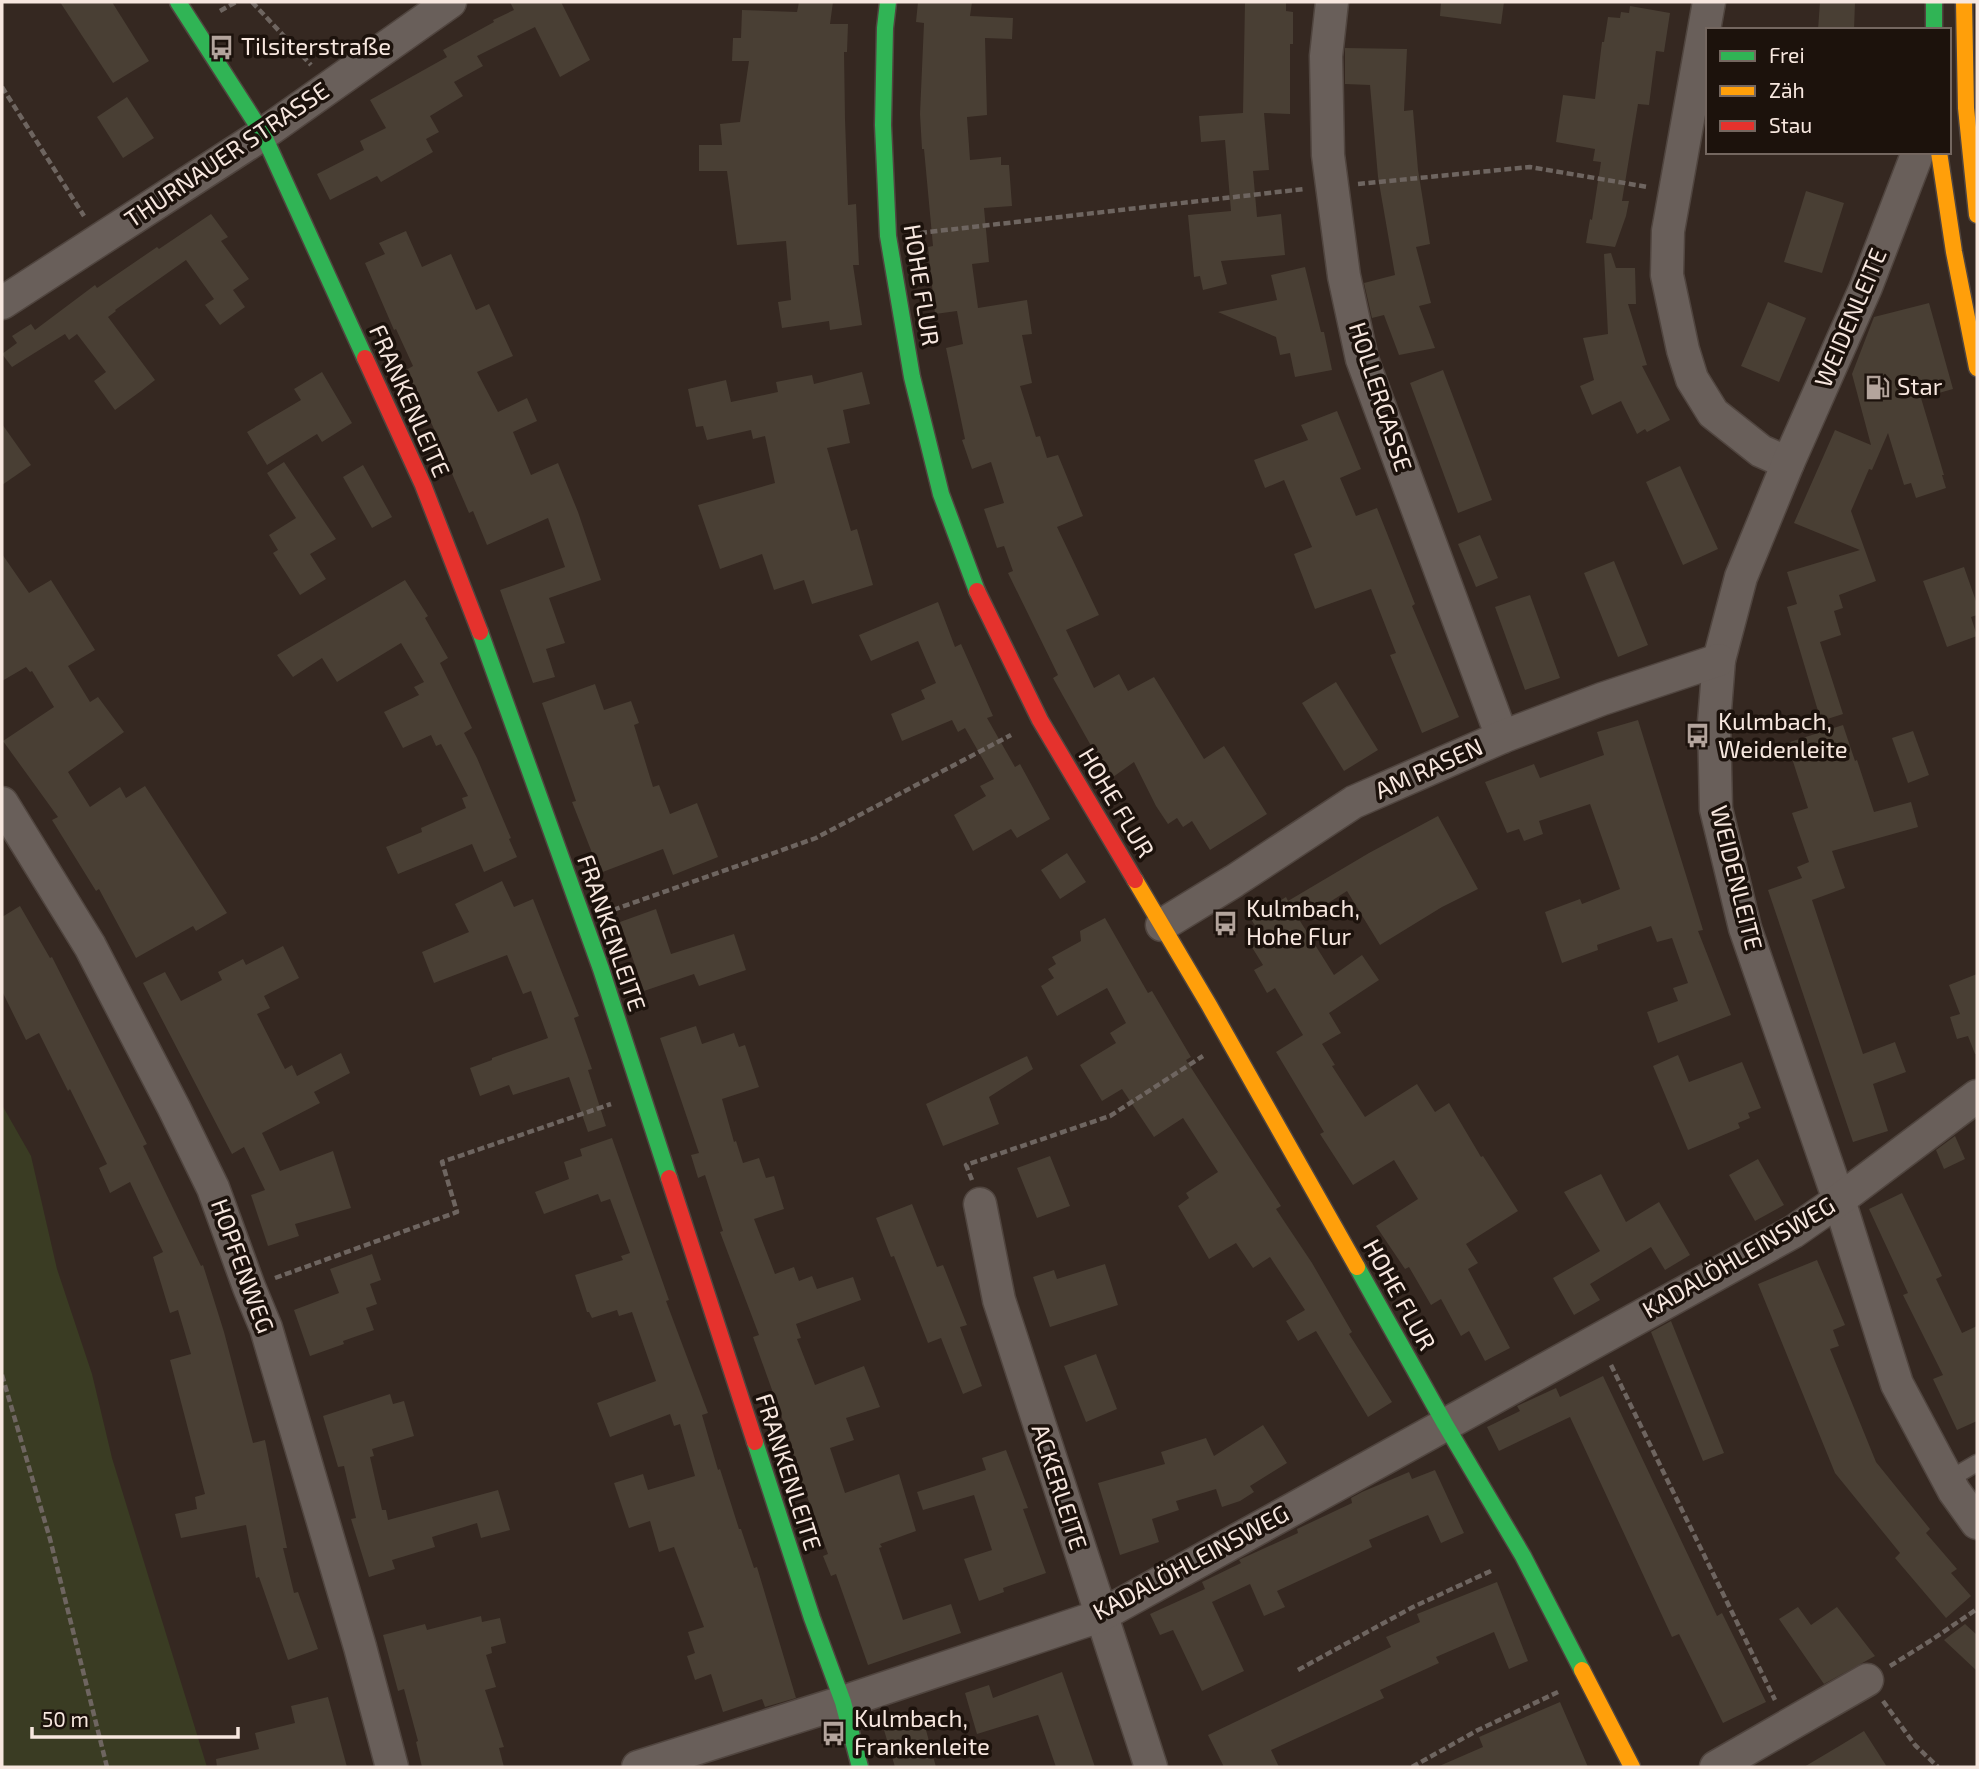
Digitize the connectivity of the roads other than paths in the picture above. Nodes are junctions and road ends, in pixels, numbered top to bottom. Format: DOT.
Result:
graph roads {
  1 [pos="178,2"];
  2 [pos="450,2"];
  3 [pos="888,2"];
  4 [pos="1332,2"];
  5 [pos="1709,2"];
  6 [pos="1934,2"];
  7 [pos="1964,2"];
  8 [pos="1934,28"];
  9 [pos="263,134"];
  10 [pos="1917,154"];
  11 [pos="1939,154"];
  12 [pos="1973,166"];
  13 [pos="1977,215"];
  14 [pos="2,303"];
  15 [pos="1977,368"];
  16 [pos="1788,463"];
  17 [pos="1718,660"];
  18 [pos="1502,737"];
  19 [pos="2,803"];
  20 [pos="1162,925"];
  21 [pos="1977,1096"];
  22 [pos="1839,1200"];
  23 [pos="980,1204"];
  24 [pos="1445,1424"];
  25 [pos="1977,1463"];
  26 [pos="1948,1480"];
  27 [pos="1977,1523"];
  28 [pos="1100,1616"];
  29 [pos="1867,1680"];
  30 [pos="843,1702"];
  31 [pos="392,1767"];
  32 [pos="638,1767"];
  33 [pos="860,1767"];
  34 [pos="1151,1767"];
  35 [pos="1632,1767"];
  36 [pos="1716,1767"];
  1 -- 9 [label="street, FRANKENLEITE"];
  2 -- 9 [label="street, THURNAUER STRASSE"];
  3 -- 20 [label="street, HOHE FLUR"];
  4 -- 18 [label="street, HOLLERGASSE"];
  5 -- 16 [label="street"];
  6 -- 8 [label="street"];
  7 -- 12 [label="street"];
  9 -- 14 [label="street, THURNAUER STRASSE"];
  9 -- 30 [label="street, FRANKENLEITE"];
  10 -- 16 [label="street, WEIDENLEITE"];
  11 -- 15 [label="street"];
  12 -- 13 [label="street"];
  16 -- 17 [label="street, WEIDENLEITE"];
  17 -- 18 [label="street, AM RASEN"];
  17 -- 22 [label="street, WEIDENLEITE"];
  18 -- 20 [label="street, AM RASEN"];
  19 -- 31 [label="street, HOPFENWEG"];
  20 -- 24 [label="street, HOHE FLUR"];
  21 -- 22 [label="street, KADALÖHLEINSWEG"];
  22 -- 24 [label="street, KADALÖHLEINSWEG"];
  22 -- 26 [label="street, WEIDENLEITE"];
  23 -- 28 [label="street, ACKERLEITE"];
  24 -- 28 [label="street, KADALÖHLEINSWEG"];
  24 -- 35 [label="street, HOHE FLUR"];
  25 -- 26 [label="lane"];
  26 -- 27 [label="street, WEIDENLEITE"];
  28 -- 30 [label="street, KADALÖHLEINSWEG"];
  28 -- 34 [label="street, ACKERLEITE"];
  29 -- 36 [label="street"];
  30 -- 32 [label="street, KADALÖHLEINSWEG"];
  30 -- 33 [label="street, FRANKENLEITE"];
}
